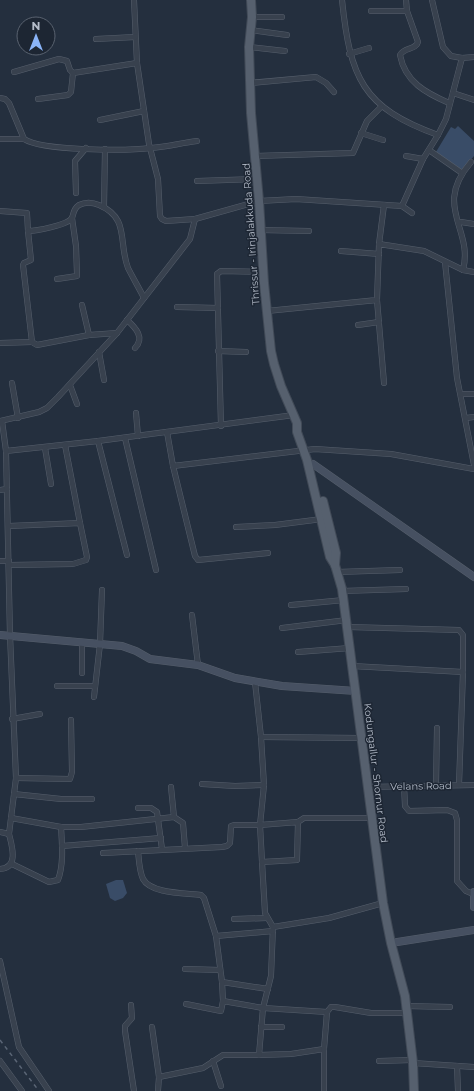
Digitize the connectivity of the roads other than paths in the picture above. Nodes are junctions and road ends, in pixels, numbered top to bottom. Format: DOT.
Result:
graph roads {
  1 [pos="134,0"];
  2 [pos="252,0"];
  3 [pos="342,0"];
  4 [pos="406,0"];
  5 [pos="432,0"];
  6 [pos="371,11"];
  7 [pos="407,11"];
  8 [pos="252,17"];
  9 [pos="282,17"];
  10 [pos="251,30"];
  11 [pos="287,35"];
  12 [pos="135,37"];
  13 [pos="96,39"];
  14 [pos="249,47"];
  15 [pos="368,48"];
  16 [pos="285,51"];
  17 [pos="349,54"];
  18 [pos="474,57"];
  19 [pos="462,58"];
  20 [pos="138,63"];
  21 [pos="14,72"];
  22 [pos="73,72"];
  23 [pos="250,83"];
  24 [pos="334,92"];
  25 [pos="453,93"];
  26 [pos="0,98"];
  27 [pos="38,100"];
  28 [pos="474,100"];
  29 [pos="449,103"];
  30 [pos="381,107"];
  31 [pos="144,111"];
  32 [pos="100,120"];
  33 [pos="361,133"];
  34 [pos="438,135"];
  35 [pos="0,139"];
  36 [pos="24,139"];
  37 [pos="383,140"];
  38 [pos="196,141"];
  39 [pos="86,148"];
  40 [pos="150,148"];
  41 [pos="105,149"];
  42 [pos="429,150"];
  43 [pos="255,156"];
  44 [pos="406,156"];
  45 [pos="423,158"];
  46 [pos="471,162"];
  47 [pos="462,173"];
  48 [pos="257,179"];
  49 [pos="197,182"];
  50 [pos="76,193"];
  51 [pos="259,201"];
  52 [pos="384,204"];
  53 [pos="402,206"];
  54 [pos="104,207"];
  55 [pos="0,211"];
  56 [pos="412,213"];
  57 [pos="72,218"];
  58 [pos="195,219"];
  59 [pos="461,222"];
  60 [pos="474,224"];
  61 [pos="260,230"];
  62 [pos="28,231"];
  63 [pos="309,231"];
  64 [pos="380,244"];
  65 [pos="341,251"];
  66 [pos="379,254"];
  67 [pos="445,262"];
  68 [pos="462,270"];
  69 [pos="263,272"];
  70 [pos="474,272"];
  71 [pos="57,279"];
  72 [pos="144,298"];
  73 [pos="377,300"];
  74 [pos="82,305"];
  75 [pos="177,306"];
  76 [pos="218,308"];
  77 [pos="267,311"];
  78 [pos="127,320"];
  79 [pos="379,322"];
  80 [pos="358,325"];
  81 [pos="117,333"];
  82 [pos="89,335"];
  83 [pos="32,342"];
  84 [pos="0,343"];
  85 [pos="135,348"];
  86 [pos="218,351"];
  87 [pos="99,352"];
  88 [pos="246,352"];
  89 [pos="104,380"];
  90 [pos="12,383"];
  91 [pos="384,383"];
  92 [pos="70,385"];
  93 [pos="461,394"];
  94 [pos="474,394"];
  95 [pos="77,404"];
  96 [pos="136,413"];
  97 [pos="474,417"];
  98 [pos="18,418"];
  99 [pos="466,418"];
  100 [pos="295,419"];
  101 [pos="1,421"];
  102 [pos="221,426"];
  103 [pos="167,432"];
  104 [pos="138,436"];
  105 [pos="125,438"];
  106 [pos="98,441"];
  107 [pos="2,442"];
  108 [pos="65,445"];
  109 [pos="45,448"];
  110 [pos="309,450"];
  111 [pos="6,451"];
  112 [pos="310,462"];
  113 [pos="474,465"];
  114 [pos="173,466"];
  115 [pos="474,469"];
  116 [pos="51,484"];
  117 [pos="7,489"];
  118 [pos="0,490"];
  119 [pos="322,519"];
  120 [pos="80,523"];
  121 [pos="8,526"];
  122 [pos="236,527"];
  123 [pos="268,553"];
  124 [pos="127,555"];
  125 [pos="0,561"];
  126 [pos="9,563"];
  127 [pos="336,568"];
  128 [pos="156,570"];
  129 [pos="400,570"];
  130 [pos="474,577"];
  131 [pos="406,589"];
  132 [pos="102,590"];
  133 [pos="342,591"];
  134 [pos="344,600"];
  135 [pos="291,606"];
  136 [pos="192,616"];
  137 [pos="347,623"];
  138 [pos="282,628"];
  139 [pos="0,635"];
  140 [pos="10,635"];
  141 [pos="82,643"];
  142 [pos="100,644"];
  143 [pos="350,648"];
  144 [pos="298,652"];
  145 [pos="198,665"];
  146 [pos="352,666"];
  147 [pos="82,672"];
  148 [pos="463,672"];
  149 [pos="256,682"];
  150 [pos="57,686"];
  151 [pos="95,686"];
  152 [pos="356,691"];
  153 [pos="94,697"];
  154 [pos="40,714"];
  155 [pos="12,719"];
  156 [pos="71,720"];
  157 [pos="436,728"];
  158 [pos="261,737"];
  159 [pos="361,738"];
  160 [pos="16,778"];
  161 [pos="202,784"];
  162 [pos="264,785"];
  163 [pos="436,785"];
  164 [pos="459,785"];
  165 [pos="474,785"];
  166 [pos="171,786"];
  167 [pos="404,786"];
  168 [pos="367,787"];
  169 [pos="14,794"];
  170 [pos="92,799"];
  171 [pos="138,808"];
  172 [pos="174,817"];
  173 [pos="11,818"];
  174 [pos="371,818"];
  175 [pos="158,819"];
  176 [pos="298,822"];
  177 [pos="260,825"];
  178 [pos="61,827"];
  179 [pos="0,832"];
  180 [pos="9,834"];
  181 [pos="161,838"];
  182 [pos="62,846"];
  183 [pos="185,848"];
  184 [pos="162,849"];
  185 [pos="138,851"];
  186 [pos="103,853"];
  187 [pos="262,862"];
  188 [pos="12,864"];
  189 [pos="0,869"];
  190 [pos="473,893"];
  191 [pos="383,903"];
  192 [pos="474,907"];
  193 [pos="267,918"];
  194 [pos="234,919"];
  195 [pos="273,929"];
  196 [pos="474,930"];
  197 [pos="216,936"];
  198 [pos="391,943"];
  199 [pos="0,961"];
  200 [pos="185,970"];
  201 [pos="220,970"];
  202 [pos="222,982"];
  203 [pos="268,989"];
  204 [pos="223,1001"];
  205 [pos="186,1004"];
  206 [pos="131,1005"];
  207 [pos="450,1007"];
  208 [pos="263,1008"];
  209 [pos="406,1009"];
  210 [pos="327,1012"];
  211 [pos="152,1027"];
  212 [pos="261,1027"];
  213 [pos="282,1027"];
  214 [pos="324,1049"];
  215 [pos="259,1055"];
  216 [pos="0,1061"];
  217 [pos="213,1061"];
  218 [pos="379,1061"];
  219 [pos="412,1061"];
  220 [pos="457,1066"];
  221 [pos="474,1067"];
  222 [pos="159,1077"];
  223 [pos="221,1086"];
  224 [pos="22,1091"];
  225 [pos="48,1091"];
  226 [pos="134,1091"];
  227 [pos="158,1091"];
  228 [pos="324,1091"];
  229 [pos="414,1091"];
  230 [pos="458,1091"];
  1 -- 12 [label="street"];
  2 -- 8 [label="main road, Thrissur - Irinjalakkuda Road"];
  3 -- 17 [label="street"];
  4 -- 7 [label="street"];
  5 -- 19 [label="street"];
  6 -- 7 [label="street"];
  7 -- 29 [label="street"];
  8 -- 9 [label="street"];
  8 -- 10 [label="main road, Thrissur - Irinjalakkuda Road"];
  10 -- 11 [label="street"];
  10 -- 14 [label="main road, Thrissur - Irinjalakkuda Road"];
  12 -- 13 [label="street"];
  12 -- 20 [label="street"];
  14 -- 16 [label="street"];
  14 -- 23 [label="main road, Thrissur - Irinjalakkuda Road"];
  15 -- 17 [label="street"];
  17 -- 30 [label="street"];
  18 -- 19 [label="street"];
  19 -- 25 [label="street"];
  20 -- 22 [label="street"];
  20 -- 31 [label="street"];
  21 -- 22 [label="street"];
  22 -- 27 [label="street"];
  23 -- 24 [label="street"];
  23 -- 43 [label="main road, Thrissur - Irinjalakkuda Road"];
  25 -- 28 [label="street"];
  25 -- 29 [label="street"];
  26 -- 36 [label="street"];
  29 -- 34 [label="street"];
  30 -- 33 [label="street"];
  30 -- 34 [label="street"];
  31 -- 32 [label="street"];
  31 -- 40 [label="street"];
  33 -- 37 [label="street"];
  33 -- 43 [label="street"];
  34 -- 42 [label="street"];
  35 -- 36 [label="street"];
  36 -- 39 [label="street"];
  38 -- 40 [label="street"];
  39 -- 41 [label="street"];
  39 -- 50 [label="street"];
  40 -- 41 [label="street"];
  40 -- 58 [label="street"];
  41 -- 54 [label="street"];
  42 -- 45 [label="street"];
  42 -- 47 [label="street"];
  43 -- 48 [label="main road, Thrissur - Irinjalakkuda Road"];
  44 -- 45 [label="street"];
  45 -- 53 [label="street"];
  46 -- 47 [label="street"];
  47 -- 59 [label="street"];
  48 -- 49 [label="street"];
  48 -- 51 [label="main road, Thrissur - Irinjalakkuda Road"];
  51 -- 52 [label="street"];
  51 -- 58 [label="street"];
  51 -- 61 [label="main road, Thrissur - Irinjalakkuda Road"];
  52 -- 53 [label="street"];
  52 -- 64 [label="street"];
  53 -- 56 [label="street"];
  54 -- 57 [label="street"];
  54 -- 72 [label="street"];
  55 -- 62 [label="street"];
  57 -- 62 [label="street"];
  57 -- 71 [label="street"];
  58 -- 72 [label="street"];
  59 -- 60 [label="street"];
  59 -- 68 [label="street"];
  61 -- 63 [label="street"];
  61 -- 69 [label="main road, Thrissur - Irinjalakkuda Road"];
  62 -- 83 [label="street"];
  64 -- 66 [label="street"];
  64 -- 67 [label="street"];
  65 -- 66 [label="street"];
  66 -- 73 [label="street"];
  67 -- 68 [label="street"];
  67 -- 93 [label="street"];
  68 -- 70 [label="street"];
  69 -- 76 [label="street"];
  69 -- 77 [label="main road, Thrissur - Irinjalakkuda Road"];
  72 -- 78 [label="street"];
  73 -- 77 [label="street"];
  73 -- 79 [label="street"];
  74 -- 82 [label="street"];
  75 -- 76 [label="street"];
  76 -- 86 [label="street"];
  77 -- 100 [label="main road, Thrissur - Irinjalakkuda Road"];
  78 -- 81 [label="street"];
  78 -- 85 [label="street"];
  79 -- 80 [label="street"];
  79 -- 91 [label="street"];
  81 -- 82 [label="street"];
  81 -- 87 [label="street"];
  82 -- 83 [label="street"];
  83 -- 84 [label="street"];
  86 -- 88 [label="street"];
  86 -- 102 [label="street"];
  87 -- 89 [label="street"];
  87 -- 92 [label="street"];
  90 -- 98 [label="street"];
  92 -- 95 [label="street"];
  92 -- 98 [label="street"];
  93 -- 94 [label="street"];
  93 -- 99 [label="street"];
  96 -- 104 [label="street"];
  97 -- 99 [label="street"];
  98 -- 101 [label="street"];
  99 -- 113 [label="street"];
  100 -- 102 [label="street"];
  100 -- 110 [label="main road, Thrissur - Irinjalakkuda Road"];
  101 -- 107 [label="street"];
  102 -- 103 [label="street"];
  103 -- 104 [label="street"];
  103 -- 114 [label="street"];
  104 -- 105 [label="street"];
  105 -- 106 [label="street"];
  105 -- 128 [label="street"];
  106 -- 108 [label="street"];
  106 -- 124 [label="street"];
  107 -- 111 [label="street"];
  108 -- 109 [label="street"];
  108 -- 120 [label="street"];
  109 -- 111 [label="street"];
  109 -- 116 [label="street"];
  110 -- 112 [label="main road, Thrissur - Irinjalakkuda Road"];
  110 -- 114 [label="street"];
  110 -- 115 [label="street"];
  111 -- 117 [label="street"];
  112 -- 119 [label="main road, Kodungallur - Shornur Road"];
  112 -- 127 [label="main road"];
  112 -- 130 [label="street"];
  114 -- 123 [label="street"];
  117 -- 118 [label="street"];
  117 -- 121 [label="street"];
  119 -- 122 [label="street"];
  119 -- 127 [label="main road, Kodungallur - Shornur Road"];
  120 -- 121 [label="street"];
  120 -- 126 [label="street"];
  121 -- 126 [label="street"];
  125 -- 126 [label="street"];
  126 -- 140 [label="street"];
  127 -- 129 [label="street"];
  127 -- 133 [label="main road, Kodungallur - Shornur Road"];
  131 -- 133 [label="street"];
  132 -- 142 [label="street"];
  133 -- 134 [label="main road, Kodungallur - Shornur Road"];
  134 -- 135 [label="street"];
  134 -- 137 [label="main road, Kodungallur - Shornur Road"];
  136 -- 145 [label="street"];
  137 -- 138 [label="street"];
  137 -- 143 [label="main road, Kodungallur - Shornur Road"];
  137 -- 148 [label="street"];
  139 -- 140 [label="street"];
  140 -- 141 [label="street"];
  140 -- 155 [label="street"];
  141 -- 142 [label="street"];
  141 -- 147 [label="street"];
  142 -- 145 [label="street"];
  142 -- 151 [label="street"];
  143 -- 144 [label="street"];
  143 -- 146 [label="main road, Kodungallur - Shornur Road"];
  145 -- 149 [label="street"];
  146 -- 148 [label="street"];
  146 -- 152 [label="main road, Kodungallur - Shornur Road"];
  148 -- 164 [label="street"];
  149 -- 152 [label="street"];
  149 -- 158 [label="street"];
  150 -- 151 [label="street"];
  151 -- 153 [label="street"];
  152 -- 159 [label="main road, Kodungallur - Shornur Road"];
  154 -- 155 [label="street"];
  155 -- 160 [label="street"];
  156 -- 160 [label="street"];
  157 -- 163 [label="street"];
  158 -- 159 [label="street"];
  158 -- 162 [label="street"];
  159 -- 168 [label="main road, Kodungallur - Shornur Road"];
  160 -- 169 [label="street"];
  161 -- 162 [label="street"];
  162 -- 177 [label="street"];
  163 -- 164 [label="street, Velans Road"];
  163 -- 167 [label="street, Velans Road"];
  164 -- 165 [label="street, Velans Road"];
  166 -- 172 [label="street"];
  167 -- 168 [label="street, Velans Road"];
  167 -- 190 [label="street"];
  168 -- 174 [label="main road, Kodungallur - Shornur Road"];
  169 -- 170 [label="street"];
  169 -- 173 [label="street"];
  171 -- 175 [label="street"];
  172 -- 175 [label="street"];
  172 -- 183 [label="street"];
  173 -- 178 [label="street"];
  173 -- 180 [label="street"];
  174 -- 176 [label="street"];
  174 -- 191 [label="main road, Kodungallur - Shornur Road"];
  175 -- 178 [label="street"];
  175 -- 181 [label="street"];
  176 -- 177 [label="street"];
  176 -- 187 [label="street"];
  177 -- 183 [label="street"];
  177 -- 187 [label="street"];
  178 -- 182 [label="street"];
  179 -- 180 [label="street"];
  180 -- 188 [label="street"];
  181 -- 182 [label="street"];
  181 -- 184 [label="street"];
  182 -- 188 [label="street"];
  183 -- 184 [label="street"];
  184 -- 185 [label="street"];
  185 -- 186 [label="street"];
  185 -- 197 [label="street"];
  187 -- 193 [label="street"];
  188 -- 189 [label="street"];
  190 -- 192 [label="street"];
  191 -- 195 [label="street"];
  191 -- 198 [label="main road, Kodungallur - Shornur Road"];
  193 -- 194 [label="street"];
  193 -- 195 [label="street"];
  195 -- 197 [label="street"];
  195 -- 203 [label="street"];
  196 -- 198 [label="street"];
  197 -- 201 [label="street"];
  198 -- 209 [label="main road, Kodungallur - Shornur Road"];
  199 -- 225 [label="street"];
  200 -- 201 [label="street"];
  201 -- 202 [label="street"];
  202 -- 203 [label="street"];
  202 -- 204 [label="street"];
  203 -- 208 [label="street"];
  204 -- 205 [label="street"];
  204 -- 208 [label="street"];
  206 -- 226 [label="street"];
  207 -- 209 [label="street"];
  208 -- 210 [label="street"];
  208 -- 212 [label="street"];
  209 -- 210 [label="street"];
  209 -- 219 [label="main road, Kodungallur - Shornur Road"];
  210 -- 214 [label="street"];
  211 -- 222 [label="street"];
  212 -- 213 [label="street"];
  212 -- 215 [label="street"];
  214 -- 215 [label="street"];
  214 -- 228 [label="street"];
  215 -- 217 [label="street"];
  216 -- 224 [label="street"];
  217 -- 222 [label="street"];
  217 -- 223 [label="street"];
  218 -- 219 [label="street"];
  219 -- 220 [label="street"];
  219 -- 229 [label="main road, Kodungallur - Shornur Road"];
  220 -- 221 [label="street"];
  220 -- 230 [label="street"];
  222 -- 227 [label="street"];
}
